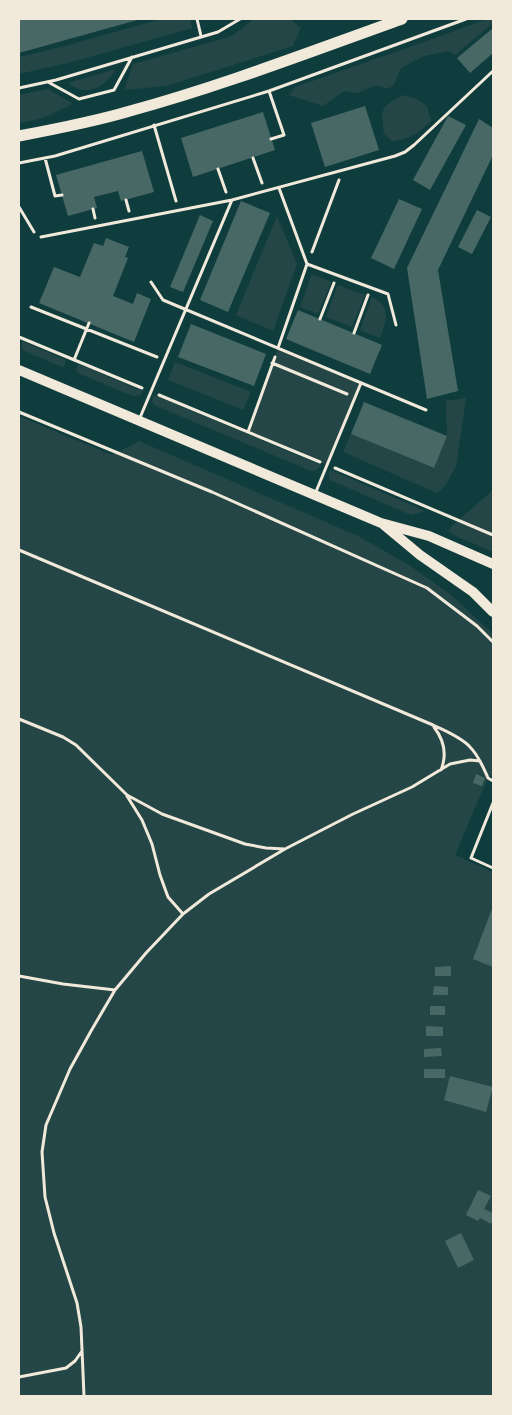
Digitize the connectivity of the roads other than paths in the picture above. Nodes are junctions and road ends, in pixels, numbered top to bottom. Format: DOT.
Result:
graph roads {
  1 [pos="402,19"];
  2 [pos="493,71"];
  3 [pos="19,136"];
  4 [pos="279,188"];
  5 [pos="231,200"];
  6 [pos="41,237"];
  7 [pos="307,264"];
  8 [pos="151,282"];
  9 [pos="185,310"];
  10 [pos="396,325"];
  11 [pos="278,348"];
  12 [pos="19,370"];
  13 [pos="361,383"];
  14 [pos="426,410"];
  15 [pos="138,420"];
  16 [pos="315,495"];
  17 [pos="381,523"];
  18 [pos="493,564"];
  19 [pos="493,612"];
  1 -- 3 [label="main road"];
  2 -- 4 [label="lane"];
  4 -- 5 [label="lane"];
  4 -- 7 [label="lane"];
  5 -- 6 [label="lane"];
  5 -- 9 [label="lane"];
  7 -- 10 [label="lane"];
  7 -- 11 [label="lane"];
  8 -- 9 [label="lane"];
  9 -- 11 [label="lane"];
  9 -- 15 [label="lane"];
  11 -- 13 [label="lane"];
  12 -- 15 [label="main road"];
  13 -- 14 [label="lane"];
  13 -- 16 [label="lane"];
  15 -- 16 [label="main road"];
  16 -- 17 [label="main road"];
  17 -- 18 [label="main road"];
  17 -- 19 [label="main road"];
}
